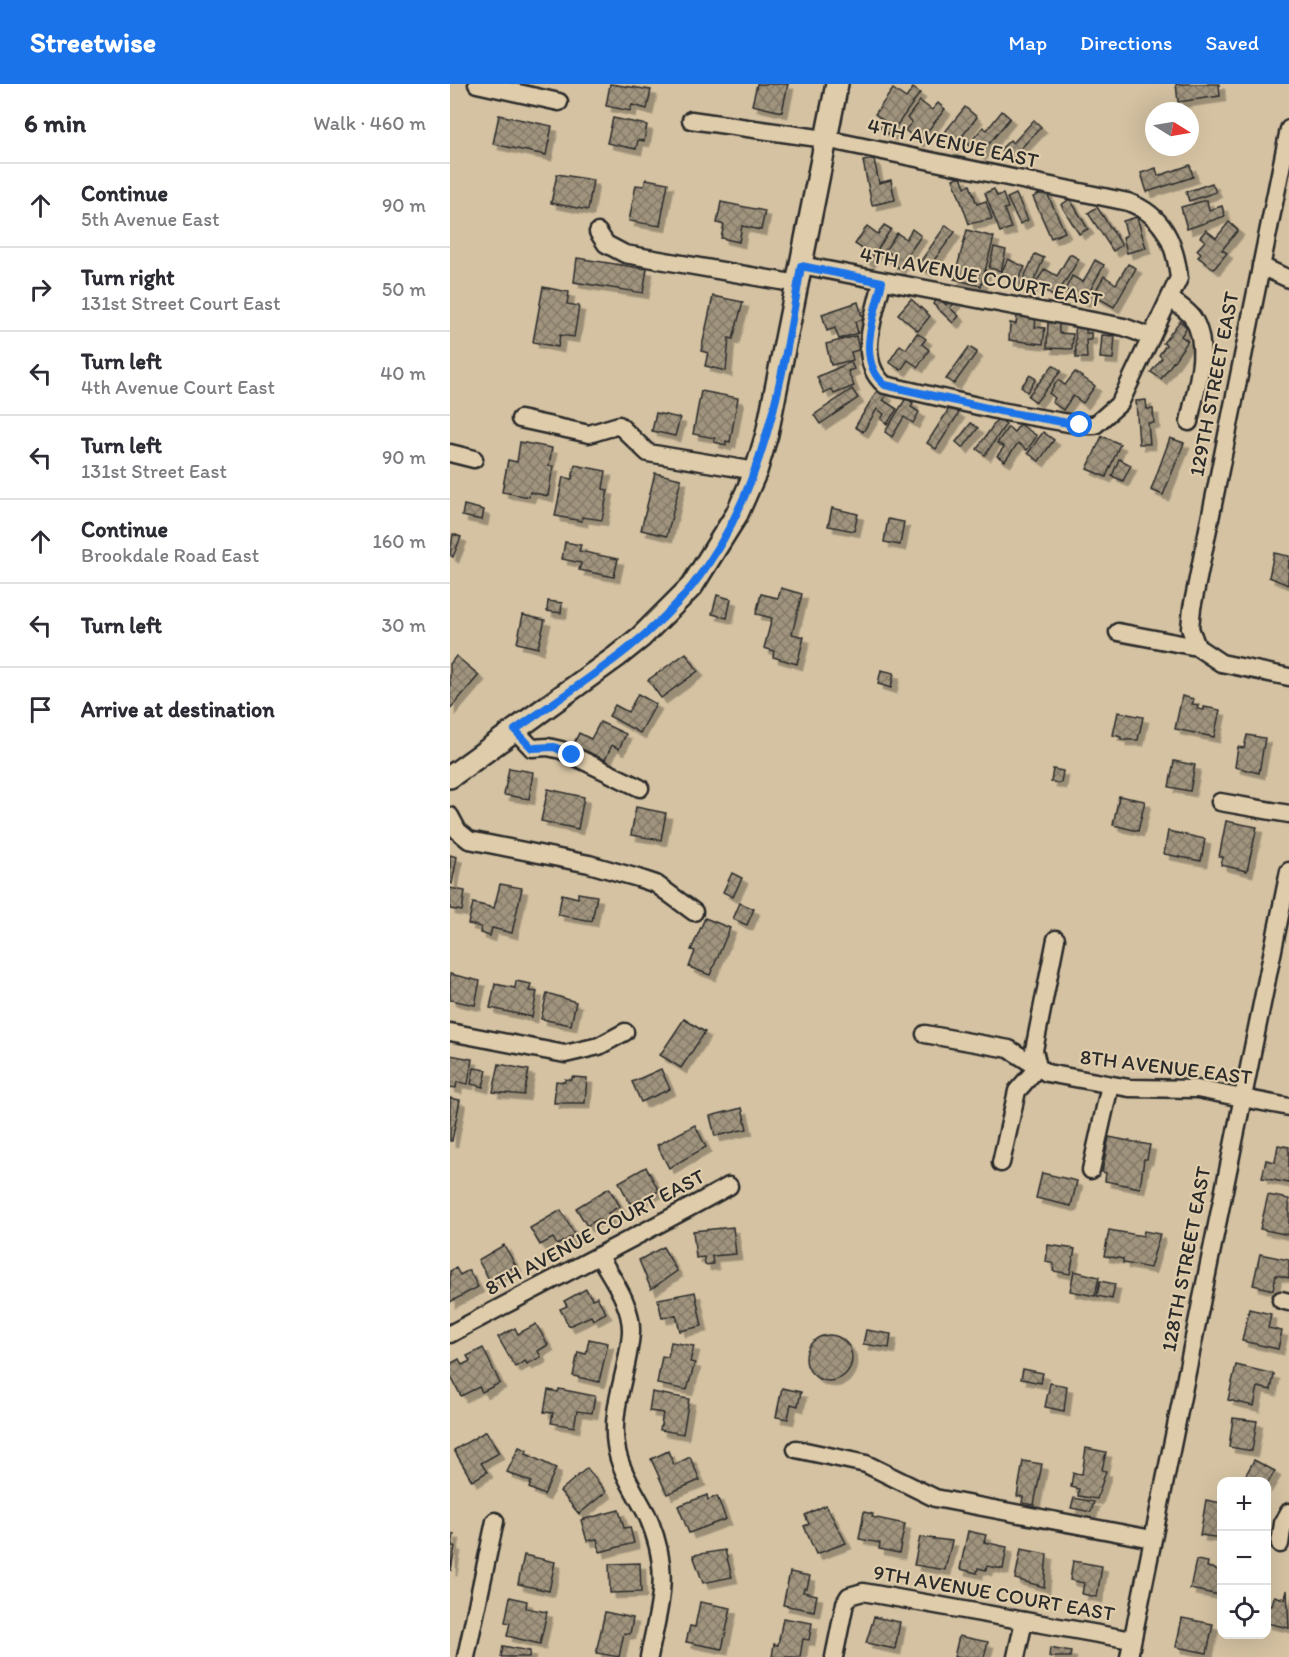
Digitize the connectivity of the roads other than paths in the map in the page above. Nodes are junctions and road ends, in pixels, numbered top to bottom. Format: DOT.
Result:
graph roads {
  1 [pos="477,84"];
  2 [pos="837,84"];
  3 [pos="559,102"];
  4 [pos="691,120"];
  5 [pos="1289,129"];
  6 [pos="825,139"];
  7 [pos="597,232"];
  8 [pos="1261,266"];
  9 [pos="800,275"];
  10 [pos="1289,279"];
  11 [pos="882,282"];
  12 [pos="1170,299"];
  13 [pos="1151,338"];
  14 [pos="520,419"];
  15 [pos="1189,422"];
  16 [pos="450,453"];
  17 [pos="474,459"];
  18 [pos="756,471"];
  19 [pos="1118,632"];
  20 [pos="1197,647"];
  21 [pos="1289,676"];
  22 [pos="515,730"];
  23 [pos="450,777"];
  24 [pos="640,788"];
  25 [pos="1220,802"];
  26 [pos="1289,814"];
  27 [pos="450,816"];
  28 [pos="1289,871"];
  29 [pos="694,912"];
  30 [pos="1056,939"];
  31 [pos="450,1032"];
  32 [pos="625,1032"];
  33 [pos="925,1034"];
  34 [pos="1038,1067"];
  35 [pos="1110,1085"];
  36 [pos="1242,1098"];
  37 [pos="1289,1107"];
  38 [pos="1001,1163"];
  39 [pos="1091,1170"];
  40 [pos="729,1186"];
  41 [pos="600,1257"];
  42 [pos="450,1334"];
  43 [pos="796,1449"];
  44 [pos="1289,1512"];
  45 [pos="495,1521"];
  46 [pos="1152,1539"];
  47 [pos="1280,1544"];
  48 [pos="1024,1621"];
  49 [pos="1130,1649"];
  50 [pos="466,1657"];
  51 [pos="649,1657"];
  52 [pos="834,1657"];
  53 [pos="1016,1657"];
  1 -- 3 [label="street"];
  2 -- 6 [label="main road"];
  4 -- 6 [label="street, 4TH AVENUE EAST"];
  5 -- 8 [label="street, 129TH STREET EAST"];
  6 -- 9 [label="main road"];
  6 -- 12 [label="street, 4TH AVENUE EAST"];
  7 -- 9 [label="street, 4TH AVENUE COURT EAST"];
  8 -- 10 [label="street"];
  8 -- 20 [label="street, 129TH STREET EAST"];
  9 -- 11 [label="street, 4TH AVENUE COURT EAST"];
  9 -- 18 [label="main road"];
  11 -- 13 [label="street, 4TH AVENUE COURT EAST"];
  11 -- 13 [label="street"];
  12 -- 13 [label="street"];
  12 -- 15 [label="street"];
  14 -- 18 [label="street"];
  16 -- 17 [label="street"];
  18 -- 22 [label="main road"];
  19 -- 20 [label="street"];
  20 -- 21 [label="street"];
  22 -- 23 [label="main road"];
  22 -- 24 [label="street"];
  25 -- 26 [label="street"];
  27 -- 29 [label="street"];
  28 -- 36 [label="street, 128TH STREET EAST"];
  30 -- 34 [label="street"];
  31 -- 32 [label="street"];
  33 -- 34 [label="street, 8TH AVENUE EAST"];
  34 -- 35 [label="street, 8TH AVENUE EAST"];
  34 -- 38 [label="street"];
  35 -- 36 [label="street, 8TH AVENUE EAST"];
  35 -- 39 [label="street"];
  36 -- 37 [label="street, 8TH AVENUE EAST"];
  36 -- 46 [label="street, 128TH STREET EAST"];
  40 -- 41 [label="street, 8TH AVENUE COURT EAST"];
  41 -- 42 [label="street, 8TH AVENUE COURT EAST"];
  41 -- 51 [label="street"];
  43 -- 46 [label="street"];
  44 -- 47 [label="street"];
  45 -- 50 [label="street"];
  46 -- 49 [label="street, 128TH STREET EAST"];
  48 -- 49 [label="street, 9TH AVENUE COURT EAST"];
  48 -- 52 [label="street, 9TH AVENUE COURT EAST"];
  48 -- 53 [label="street"];
}
